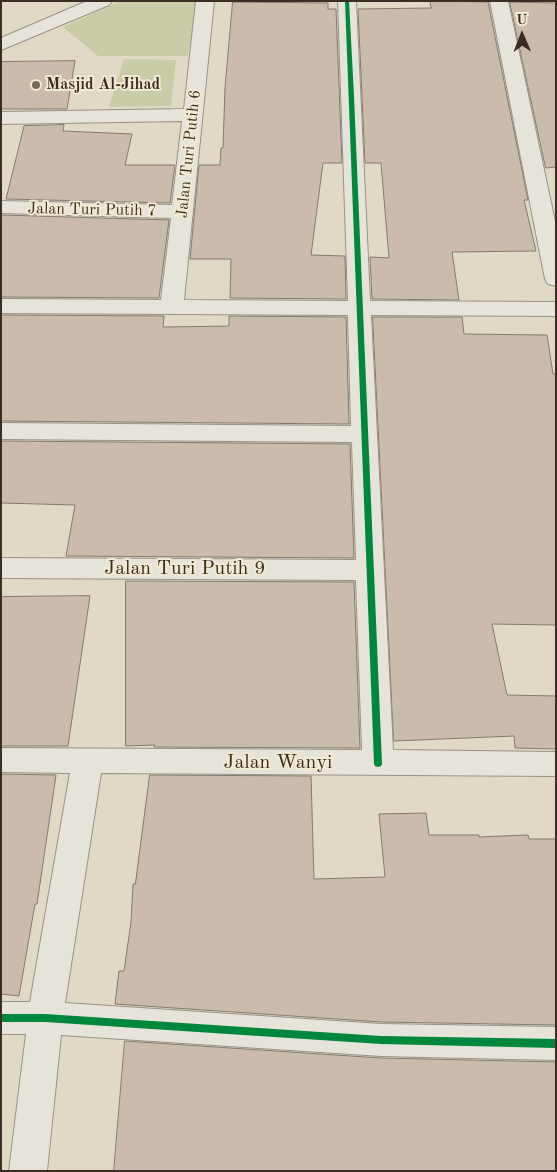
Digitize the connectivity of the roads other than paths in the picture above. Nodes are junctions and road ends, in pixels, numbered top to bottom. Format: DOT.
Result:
graph roads {
  1 [pos="104,1"];
  2 [pos="205,1"];
  3 [pos="347,1"];
  4 [pos="499,1"];
  5 [pos="1,45"];
  6 [pos="192,115"];
  7 [pos="1,118"];
  8 [pos="1,208"];
  9 [pos="183,212"];
  10 [pos="556,279"];
  11 [pos="1,306"];
  12 [pos="172,306"];
  13 [pos="361,308"];
  14 [pos="556,308"];
  15 [pos="1,432"];
  16 [pos="364,434"];
  17 [pos="1,568"];
  18 [pos="368,570"];
  19 [pos="1,760"];
  20 [pos="87,762"];
  21 [pos="378,764"];
  22 [pos="556,764"];
  23 [pos="1,1018"];
  24 [pos="45,1018"];
  25 [pos="556,1044"];
  26 [pos="28,1171"];
  1 -- 5 [label="street"];
  2 -- 6 [label="street, Jalan Turi Putih 6"];
  3 -- 13 [label="street"];
  4 -- 10 [label="street"];
  6 -- 7 [label="street"];
  6 -- 9 [label="street, Jalan Turi Putih 6"];
  8 -- 9 [label="street, Jalan Turi Putih 7"];
  9 -- 12 [label="street, Jalan Turi Putih 6"];
  11 -- 12 [label="street"];
  12 -- 13 [label="street"];
  13 -- 14 [label="street"];
  13 -- 16 [label="street"];
  15 -- 16 [label="street"];
  16 -- 18 [label="street"];
  17 -- 18 [label="street, Jalan Turi Putih 9"];
  18 -- 21 [label="street"];
  19 -- 20 [label="street, Jalan Wanyi"];
  20 -- 21 [label="street, Jalan Wanyi"];
  20 -- 24 [label="street"];
  21 -- 22 [label="street, Jalan Wanyi"];
  23 -- 24 [label="street"];
  24 -- 25 [label="street"];
  24 -- 26 [label="street"];
}
